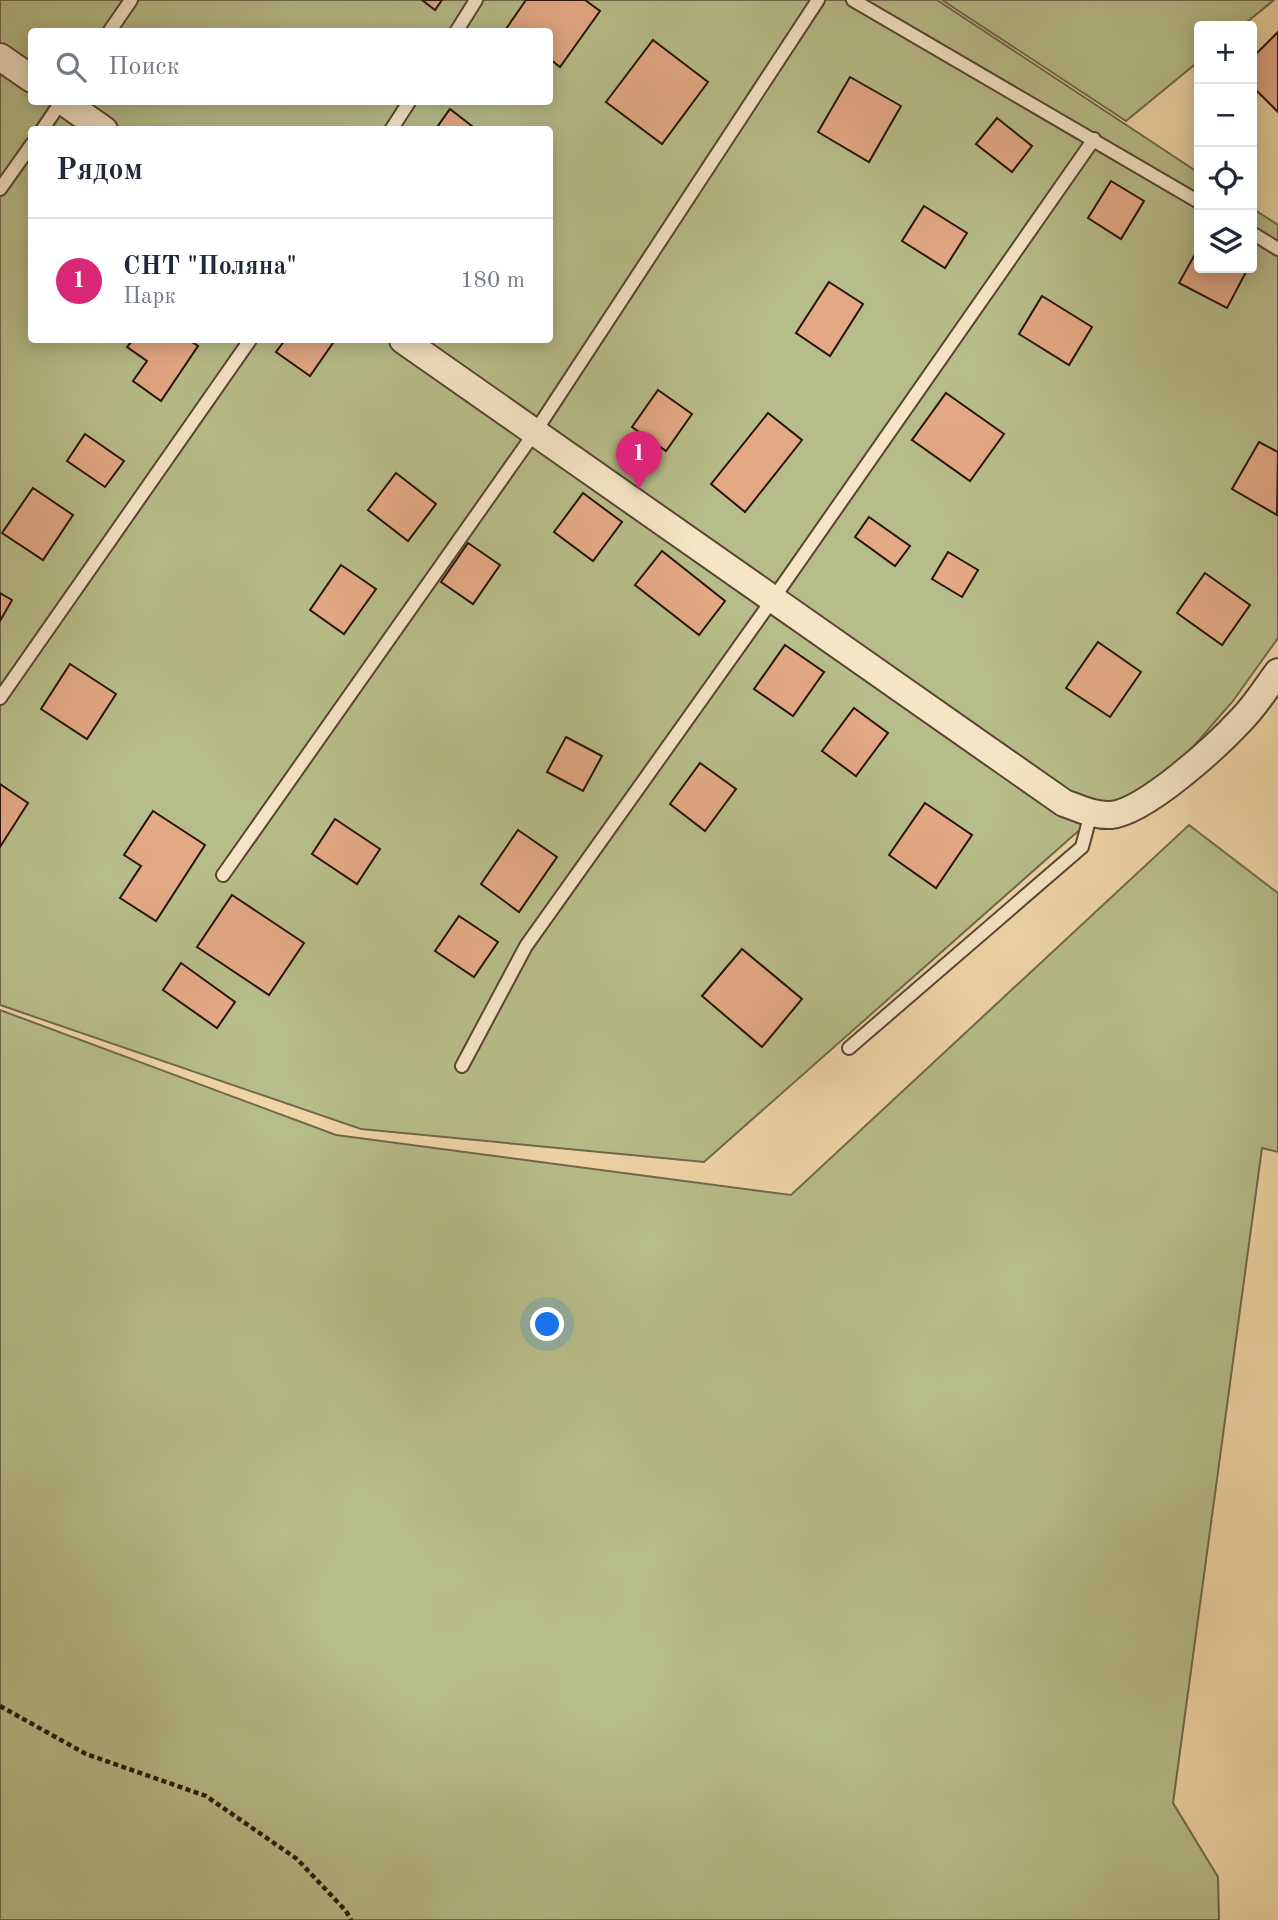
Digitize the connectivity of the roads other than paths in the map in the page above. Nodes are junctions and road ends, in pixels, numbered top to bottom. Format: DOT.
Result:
graph roads {
  1 [pos="131,0"];
  2 [pos="477,0"];
  3 [pos="818,0"];
  4 [pos="853,0"];
  5 [pos="112,28"];
  6 [pos="459,28"];
  7 [pos="0,57"];
  8 [pos="28,76"];
  9 [pos="61,105"];
  10 [pos="67,105"];
  11 [pos="407,105"];
  12 [pos="45,126"];
  13 [pos="98,126"];
  14 [pos="394,126"];
  15 [pos="1094,139"];
  16 [pos="28,150"];
  17 [pos="0,189"];
  18 [pos="1194,199"];
  19 [pos="1257,236"];
  20 [pos="1278,249"];
  21 [pos="248,343"];
  22 [pos="407,343"];
  23 [pos="534,432"];
  24 [pos="773,599"];
  25 [pos="1278,673"];
  26 [pos="0,698"];
  27 [pos="1091,813"];
  28 [pos="222,875"];
  29 [pos="849,1048"];
  30 [pos="462,1066"];
  1 -- 5 [label="lane"];
  2 -- 6 [label="lane"];
  3 -- 23 [label="lane"];
  4 -- 15 [label="lane"];
  7 -- 8 [label="street"];
  9 -- 12 [label="lane"];
  10 -- 13 [label="street"];
  11 -- 14 [label="lane"];
  15 -- 18 [label="lane"];
  15 -- 24 [label="lane"];
  16 -- 17 [label="lane"];
  19 -- 20 [label="lane"];
  21 -- 26 [label="lane"];
  22 -- 23 [label="street"];
  23 -- 24 [label="street"];
  23 -- 28 [label="lane"];
  24 -- 27 [label="street"];
  24 -- 30 [label="lane"];
  25 -- 27 [label="street"];
  27 -- 29 [label="lane"];
}
